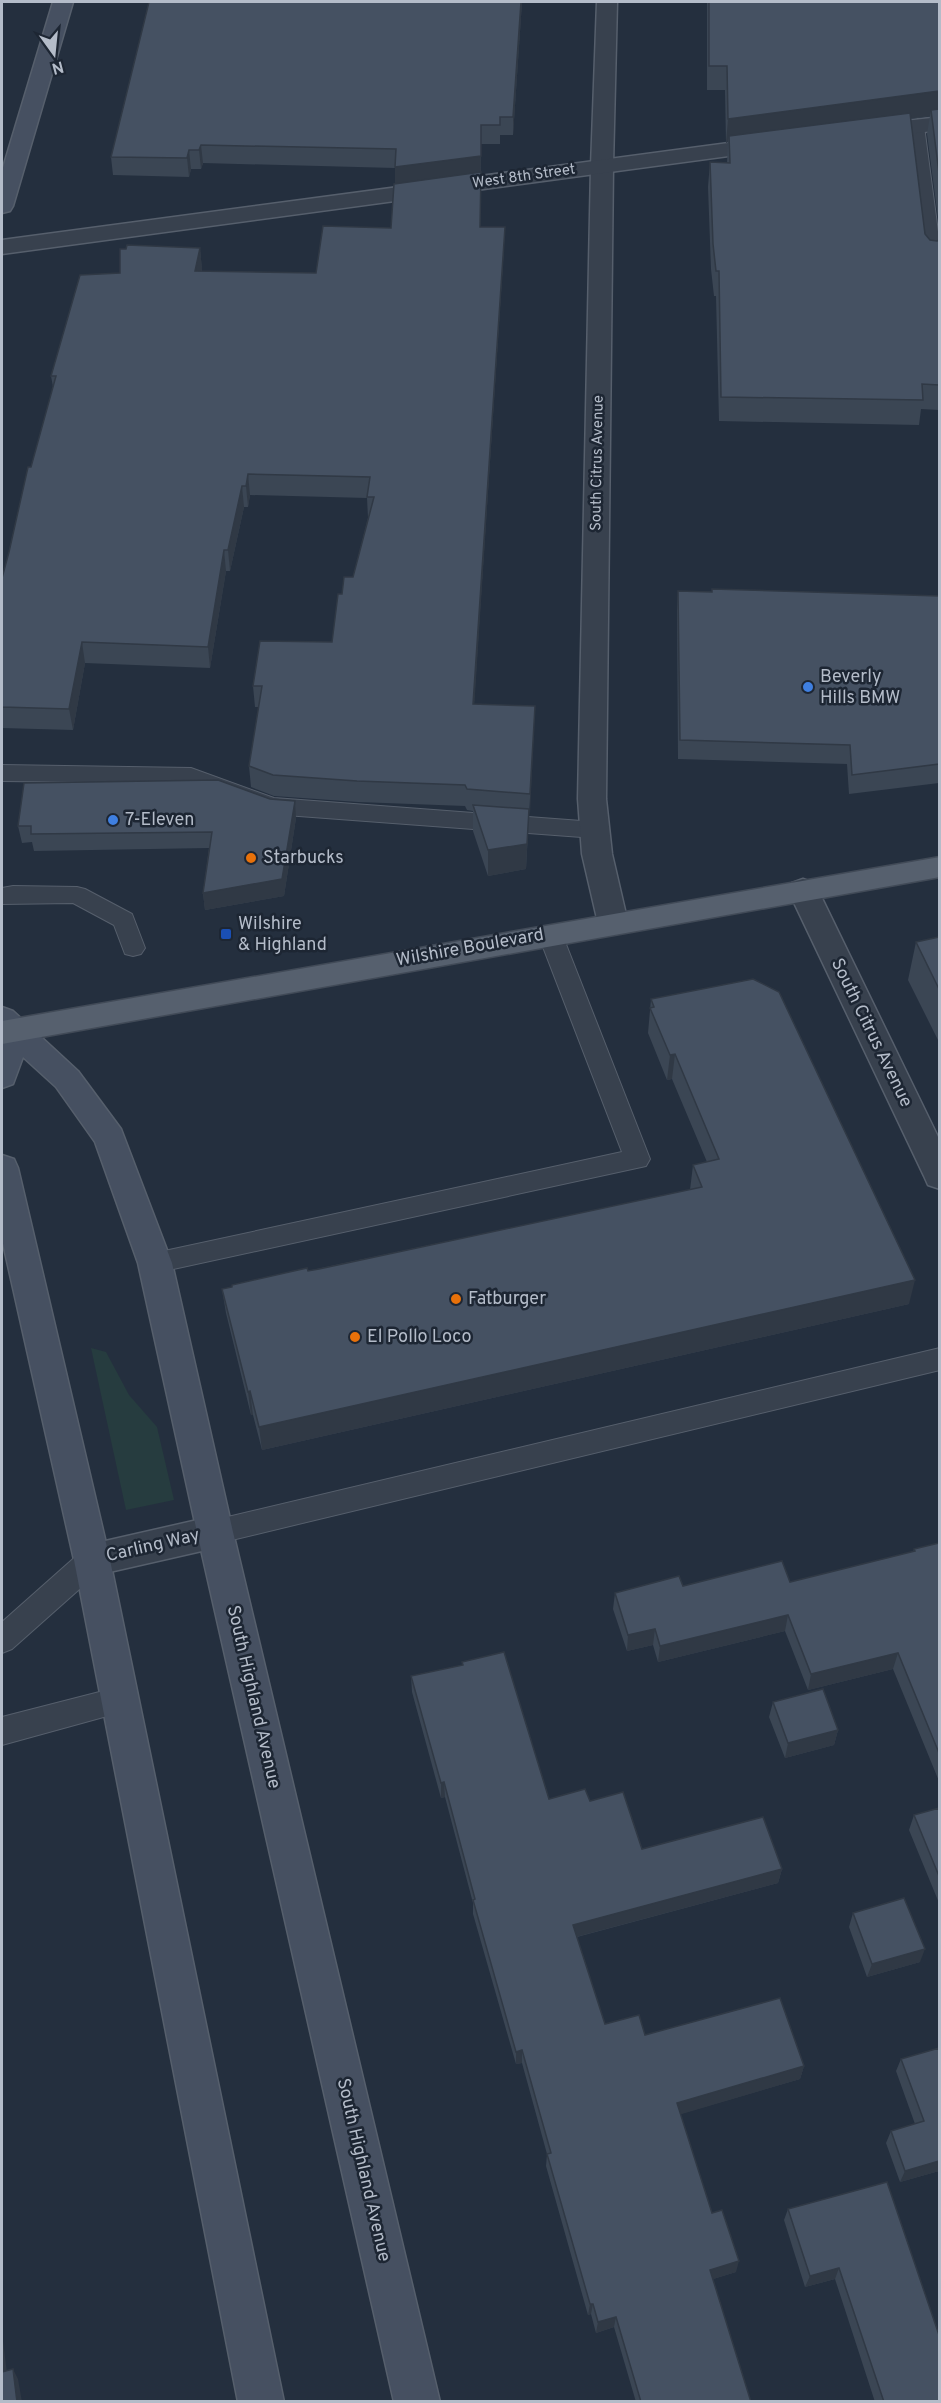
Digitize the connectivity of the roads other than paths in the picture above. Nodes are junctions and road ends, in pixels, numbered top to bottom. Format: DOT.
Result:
graph roads {
  1 [pos="63,2"];
  2 [pos="608,2"];
  3 [pos="939,123"];
  4 [pos="916,126"];
  5 [pos="846,135"];
  6 [pos="789,142"];
  7 [pos="602,166"];
  8 [pos="2,206"];
  9 [pos="2,247"];
  10 [pos="932,258"];
  11 [pos="2,773"];
  12 [pos="595,830"];
  13 [pos="939,867"];
  14 [pos="802,890"];
  15 [pos="2,896"];
  16 [pos="613,923"];
  17 [pos="550,934"];
  18 [pos="133,948"];
  19 [pos="5,1028"];
  20 [pos="2,1076"];
  21 [pos="2,1168"];
  22 [pos="939,1176"];
  23 [pos="155,1263"];
  24 [pos="939,1359"];
  25 [pos="214,1532"];
  26 [pos="92,1560"];
  27 [pos="2,1640"];
  28 [pos="119,1700"];
  29 [pos="2,1731"];
  30 [pos="261,2402"];
  31 [pos="417,2402"];
  1 -- 8 [label="main road"];
  2 -- 7 [label="street, South Citrus Avenue"];
  3 -- 4 [label="street"];
  4 -- 5 [label="street"];
  4 -- 10 [label="lane"];
  6 -- 7 [label="street, West 8th Street"];
  7 -- 9 [label="street, West 8th Street"];
  7 -- 12 [label="street, South Citrus Avenue"];
  11 -- 12 [label="lane"];
  12 -- 16 [label="street, South Citrus Avenue"];
  13 -- 14 [label="main road, Wilshire Boulevard"];
  14 -- 16 [label="main road, Wilshire Boulevard"];
  14 -- 22 [label="street, South Citrus Avenue"];
  15 -- 18 [label="lane"];
  16 -- 17 [label="main road, Wilshire Boulevard"];
  17 -- 19 [label="main road, Wilshire Boulevard"];
  17 -- 23 [label="lane"];
  19 -- 20 [label="main road"];
  19 -- 23 [label="main road, South Highland Avenue"];
  21 -- 26 [label="main road"];
  23 -- 25 [label="main road, South Highland Avenue"];
  24 -- 25 [label="lane"];
  25 -- 26 [label="street, Carling Way"];
  25 -- 31 [label="main road, South Highland Avenue"];
  26 -- 27 [label="lane"];
  26 -- 28 [label="main road"];
  28 -- 29 [label="lane"];
  28 -- 30 [label="main road"];
}
